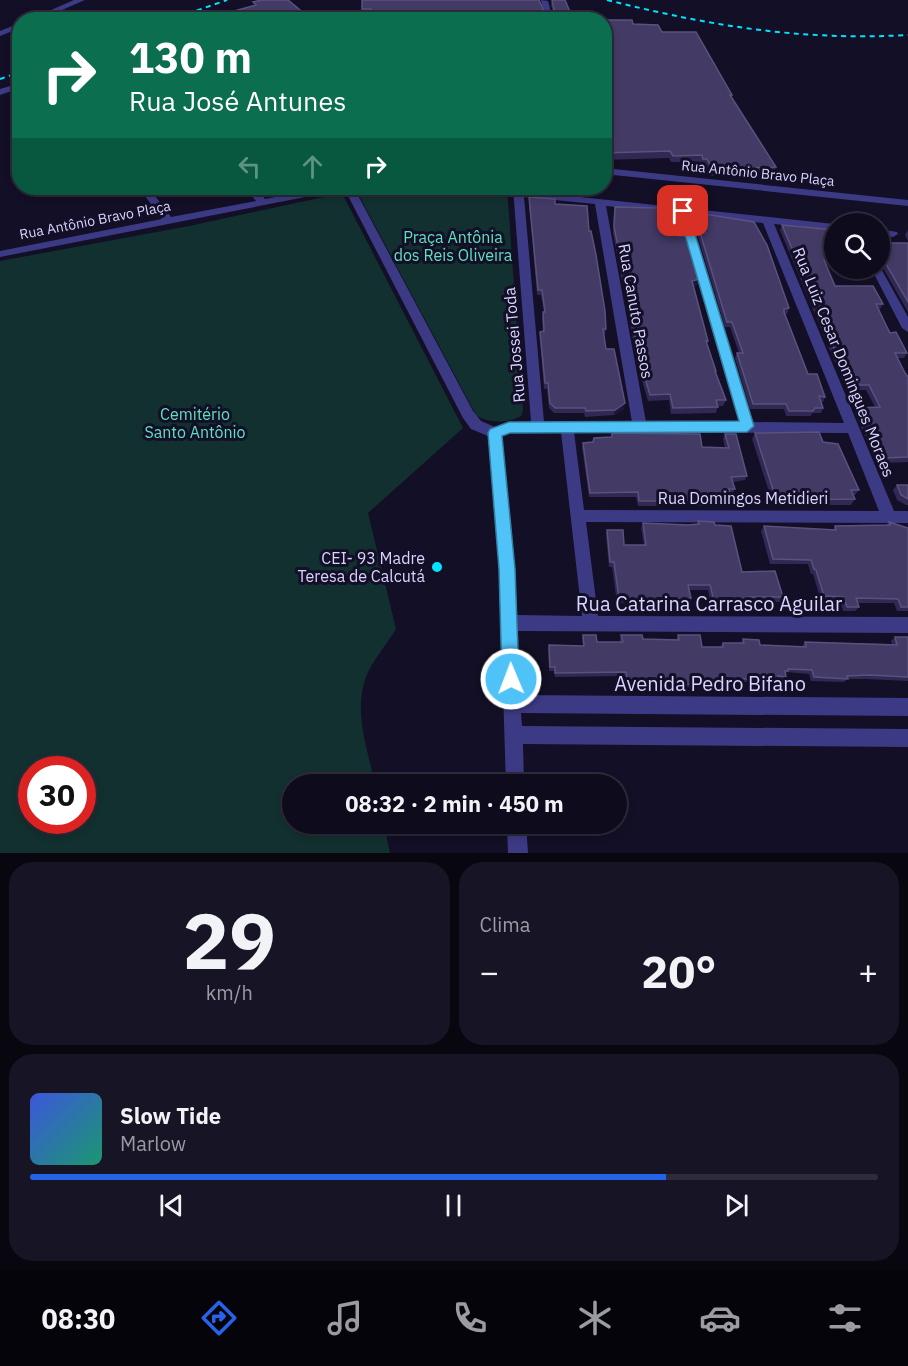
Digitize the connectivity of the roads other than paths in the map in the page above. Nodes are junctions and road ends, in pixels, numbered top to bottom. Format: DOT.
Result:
graph roads {
  1 [pos="81,0"];
  2 [pos="51,12"];
  3 [pos="612,172"];
  4 [pos="149,195"];
  5 [pos="256,195"];
  6 [pos="299,195"];
  7 [pos="353,195"];
  8 [pos="518,195"];
  9 [pos="555,195"];
  10 [pos="600,201"];
  11 [pos="262,202"];
  12 [pos="908,203"];
  13 [pos="683,211"];
  14 [pos="767,220"];
  15 [pos="169,221"];
  16 [pos="824,226"];
  17 [pos="890,234"];
  18 [pos="893,234"];
  19 [pos="0,254"];
  20 [pos="882,279"];
  21 [pos="908,328"];
  22 [pos="747,426"];
  23 [pos="538,427"];
  24 [pos="640,427"];
  25 [pos="567,428"];
  26 [pos="853,428"];
  27 [pos="495,433"];
  28 [pos="578,516"];
  29 [pos="890,516"];
  30 [pos="908,517"];
  31 [pos="591,623"];
  32 [pos="510,624"];
  33 [pos="908,625"];
  34 [pos="512,704"];
  35 [pos="908,707"];
  36 [pos="512,735"];
  37 [pos="908,738"];
  38 [pos="514,774"];
  39 [pos="517,834"];
  40 [pos="518,853"];
  1 -- 2 [label="street"];
  3 -- 12 [label="street, Rua Antônio Bravo Plaça"];
  4 -- 15 [label="street"];
  5 -- 11 [label="street"];
  6 -- 11 [label="street, Rua Antônio Bravo Plaça"];
  7 -- 27 [label="street"];
  8 -- 23 [label="street, Rua Jossei Toda"];
  9 -- 10 [label="street"];
  10 -- 13 [label="street"];
  10 -- 24 [label="street, Rua Canuto Passos"];
  11 -- 15 [label="street, Rua Antônio Bravo Plaça"];
  13 -- 14 [label="street"];
  13 -- 22 [label="street"];
  14 -- 16 [label="street"];
  14 -- 26 [label="street, Rua Luiz Cesar Domingues Moraes"];
  15 -- 19 [label="street, Rua Antônio Bravo Plaça"];
  17 -- 18 [label="street"];
  20 -- 21 [label="street"];
  22 -- 24 [label="street"];
  22 -- 26 [label="street"];
  23 -- 25 [label="street"];
  23 -- 27 [label="street"];
  24 -- 25 [label="street"];
  25 -- 28 [label="street"];
  26 -- 29 [label="street, Rua Luiz Cesar Domingues Moraes"];
  27 -- 32 [label="street"];
  28 -- 29 [label="street, Rua Domingos Metidieri"];
  28 -- 31 [label="street"];
  29 -- 30 [label="street, Rua Domingos Metidieri"];
  31 -- 32 [label="street, Rua Catarina Carrasco Aguilar"];
  31 -- 33 [label="street, Rua Catarina Carrasco Aguilar"];
  32 -- 34 [label="street"];
  34 -- 35 [label="street, Avenida Pedro Bifano"];
  34 -- 36 [label="street"];
  36 -- 37 [label="street"];
  36 -- 38 [label="street"];
  39 -- 40 [label="street"];
}
